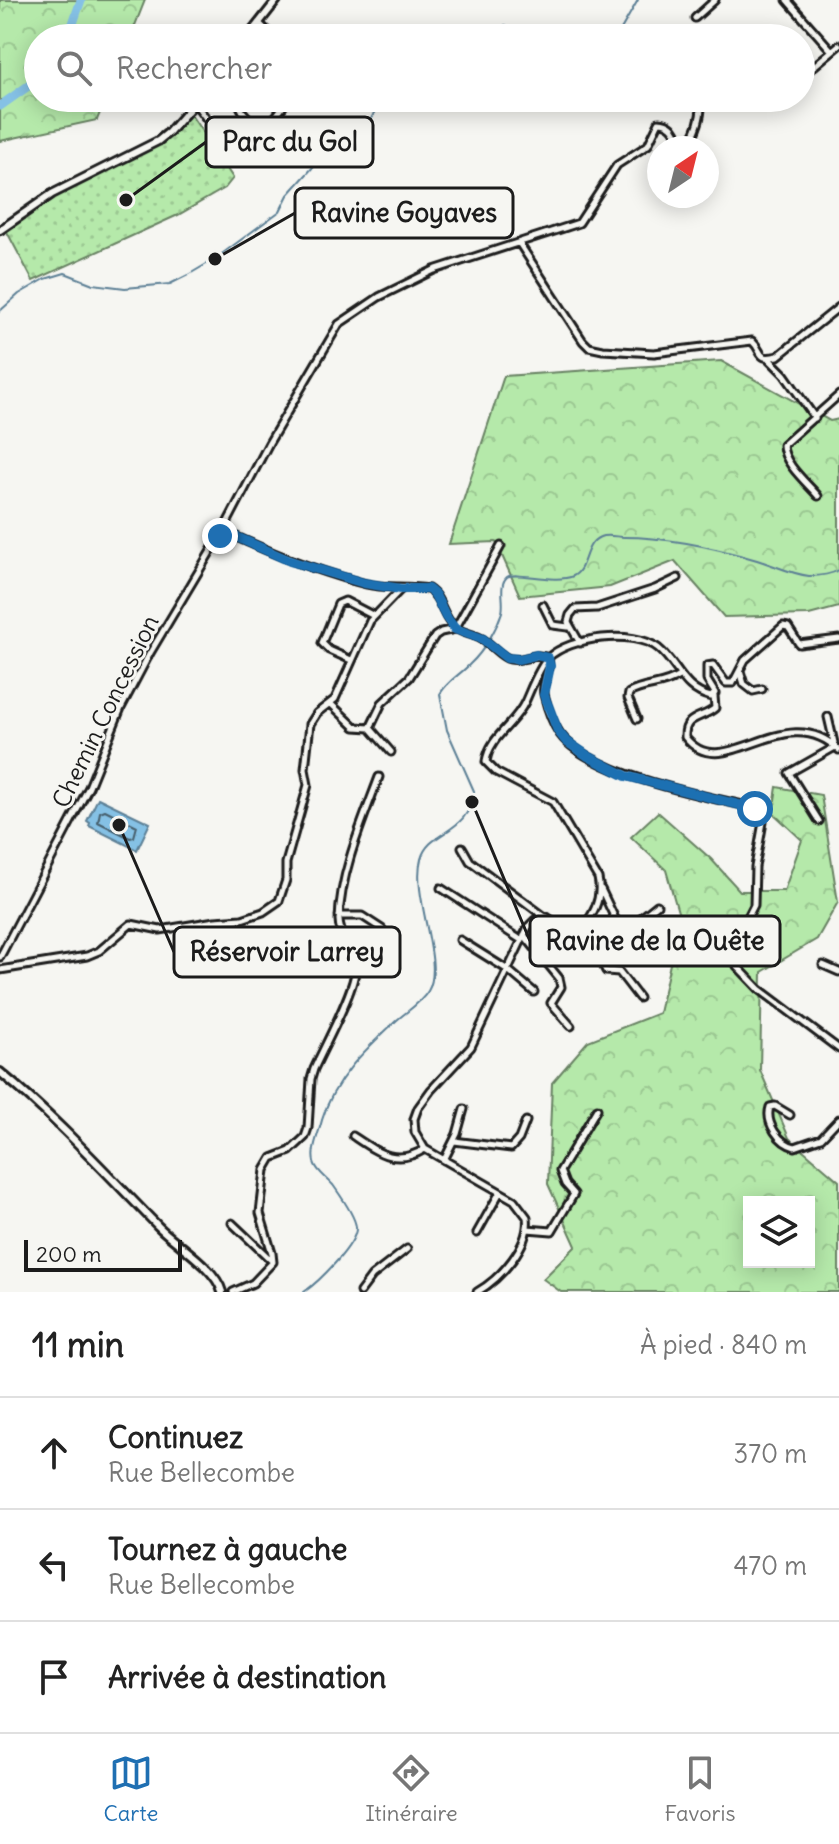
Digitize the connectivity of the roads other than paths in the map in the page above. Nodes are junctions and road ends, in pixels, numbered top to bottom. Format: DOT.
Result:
graph roads {
  1 [pos="277,0"];
  2 [pos="715,0"];
  3 [pos="787,0"];
  4 [pos="695,18"];
  5 [pos="259,23"];
  6 [pos="808,24"];
  7 [pos="815,32"];
  8 [pos="839,45"];
  9 [pos="832,51"];
  10 [pos="815,65"];
  11 [pos="186,112"];
  12 [pos="204,112"];
  13 [pos="243,112"];
  14 [pos="279,112"];
  15 [pos="701,112"];
  16 [pos="263,135"];
  17 [pos="249,154"];
  18 [pos="234,157"];
  19 [pos="0,230"];
  20 [pos="519,243"];
  21 [pos="839,307"];
  22 [pos="768,359"];
  23 [pos="839,395"];
  24 [pos="815,418"];
  25 [pos="818,496"];
  26 [pos="220,536"];
  27 [pos="501,546"];
  28 [pos="678,578"];
  29 [pos="401,589"];
  30 [pos="543,605"];
  31 [pos="374,616"];
  32 [pos="569,627"];
  33 [pos="455,629"];
  34 [pos="839,639"];
  35 [pos="580,643"];
  36 [pos="548,658"];
  37 [pos="351,660"];
  38 [pos="741,665"];
  39 [pos="679,676"];
  40 [pos="762,689"];
  41 [pos="714,696"];
  42 [pos="331,704"];
  43 [pos="828,717"];
  44 [pos="637,719"];
  45 [pos="370,728"];
  46 [pos="837,748"];
  47 [pos="391,752"];
  48 [pos="379,777"];
  49 [pos="819,821"];
  50 [pos="462,847"];
  51 [pos="441,888"];
  52 [pos="601,889"];
  53 [pos="657,905"];
  54 [pos="339,916"];
  55 [pos="545,917"];
  56 [pos="382,929"];
  57 [pos="620,930"];
  58 [pos="523,937"];
  59 [pos="460,940"];
  60 [pos="628,946"];
  61 [pos="0,957"];
  62 [pos="823,965"];
  63 [pos="0,970"];
  64 [pos="508,970"];
  65 [pos="839,972"];
  66 [pos="534,992"];
  67 [pos="639,998"];
  68 [pos="571,1026"];
  69 [pos="839,1049"];
  70 [pos="0,1072"];
  71 [pos="464,1109"];
  72 [pos="597,1109"];
  73 [pos="790,1115"];
  74 [pos="839,1119"];
  75 [pos="526,1121"];
  76 [pos="353,1136"];
  77 [pos="454,1141"];
  78 [pos="425,1149"];
  79 [pos="444,1160"];
  80 [pos="500,1192"];
  81 [pos="232,1223"];
  82 [pos="527,1229"];
  83 [pos="477,1233"];
  84 [pos="407,1249"];
  85 [pos="273,1262"];
  86 [pos="222,1292"];
  87 [pos="233,1292"];
  88 [pos="360,1292"];
  89 [pos="477,1292"];
  1 -- 5 [label="street"];
  2 -- 4 [label="street"];
  3 -- 6 [label="street"];
  7 -- 9 [label="street"];
  8 -- 9 [label="street"];
  9 -- 10 [label="street"];
  11 -- 19 [label="street"];
  12 -- 18 [label="street"];
  13 -- 16 [label="street"];
  14 -- 16 [label="street"];
  15 -- 20 [label="street, Chemin Concession"];
  16 -- 17 [label="street"];
  20 -- 22 [label="street"];
  20 -- 26 [label="street, Chemin Concession"];
  21 -- 22 [label="street"];
  22 -- 24 [label="street"];
  23 -- 24 [label="street"];
  24 -- 25 [label="street"];
  26 -- 29 [label="street"];
  26 -- 61 [label="street, Chemin Concession"];
  27 -- 33 [label="street"];
  28 -- 32 [label="street"];
  29 -- 31 [label="street"];
  29 -- 33 [label="street"];
  30 -- 32 [label="street"];
  31 -- 37 [label="street"];
  31 -- 37 [label="street"];
  32 -- 35 [label="street"];
  33 -- 36 [label="street"];
  33 -- 45 [label="street"];
  34 -- 38 [label="street"];
  35 -- 36 [label="street"];
  35 -- 39 [label="street"];
  36 -- 52 [label="street"];
  36 -- 69 [label="street"];
  37 -- 42 [label="street"];
  38 -- 40 [label="street"];
  38 -- 41 [label="street"];
  39 -- 41 [label="street"];
  39 -- 44 [label="street"];
  41 -- 46 [label="street"];
  42 -- 45 [label="street"];
  42 -- 63 [label="street"];
  43 -- 46 [label="street"];
  45 -- 47 [label="street"];
  46 -- 49 [label="street"];
  48 -- 54 [label="street"];
  50 -- 55 [label="street"];
  51 -- 58 [label="street"];
  52 -- 55 [label="street"];
  52 -- 57 [label="street"];
  53 -- 57 [label="street"];
  54 -- 56 [label="street"];
  54 -- 85 [label="street"];
  55 -- 58 [label="street"];
  57 -- 60 [label="street"];
  57 -- 67 [label="street"];
  58 -- 64 [label="street"];
  58 -- 68 [label="street"];
  59 -- 64 [label="street"];
  62 -- 65 [label="street"];
  64 -- 66 [label="street"];
  64 -- 78 [label="street"];
  70 -- 86 [label="street"];
  71 -- 77 [label="street"];
  72 -- 82 [label="street"];
  73 -- 74 [label="street"];
  75 -- 77 [label="street"];
  76 -- 78 [label="street"];
  77 -- 79 [label="street"];
  78 -- 79 [label="street"];
  79 -- 80 [label="street"];
  80 -- 82 [label="street"];
  80 -- 83 [label="street"];
  81 -- 85 [label="street"];
  82 -- 89 [label="street"];
  84 -- 88 [label="street"];
  85 -- 87 [label="street"];
}
